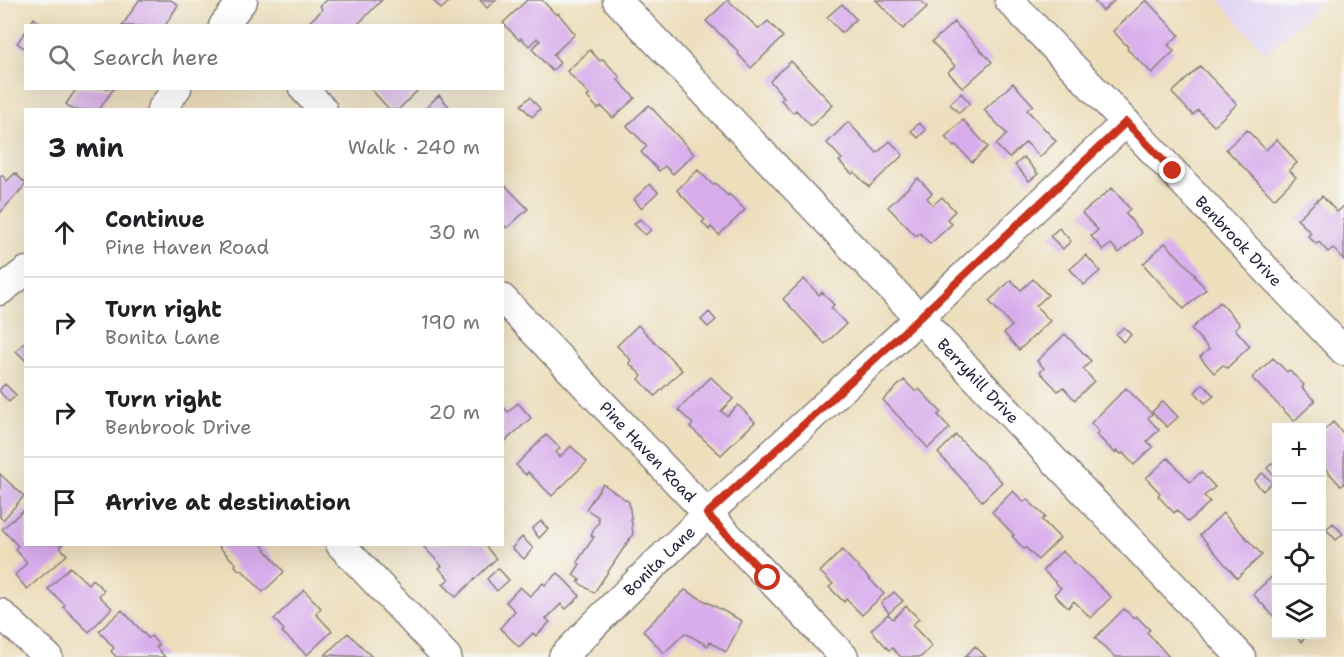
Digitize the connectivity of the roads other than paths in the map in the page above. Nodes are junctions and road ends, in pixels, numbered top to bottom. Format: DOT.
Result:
graph roads {
  1 [pos="617,0"];
  2 [pos="1009,0"];
  3 [pos="176,90"];
  4 [pos="305,90"];
  5 [pos="162,108"];
  6 [pos="321,108"];
  7 [pos="1126,122"];
  8 [pos="24,273"];
  9 [pos="0,291"];
  10 [pos="504,300"];
  11 [pos="920,317"];
  12 [pos="1344,351"];
  13 [pos="707,514"];
  14 [pos="342,546"];
  15 [pos="0,613"];
  16 [pos="48,657"];
  17 [pos="447,657"];
  18 [pos="563,657"];
  19 [pos="844,657"];
  20 [pos="1241,657"];
  1 -- 11 [label="street, Berryhill Drive"];
  2 -- 7 [label="street, Benbrook Drive"];
  3 -- 5 [label="street"];
  4 -- 6 [label="street"];
  7 -- 11 [label="street, Bonita Lane"];
  7 -- 12 [label="street, Benbrook Drive"];
  8 -- 9 [label="street"];
  10 -- 13 [label="street, Pine Haven Road"];
  11 -- 13 [label="street, Bonita Lane"];
  11 -- 20 [label="street, Berryhill Drive"];
  13 -- 18 [label="street, Bonita Lane"];
  13 -- 19 [label="street, Pine Haven Road"];
  14 -- 17 [label="street"];
  15 -- 16 [label="street"];
}
